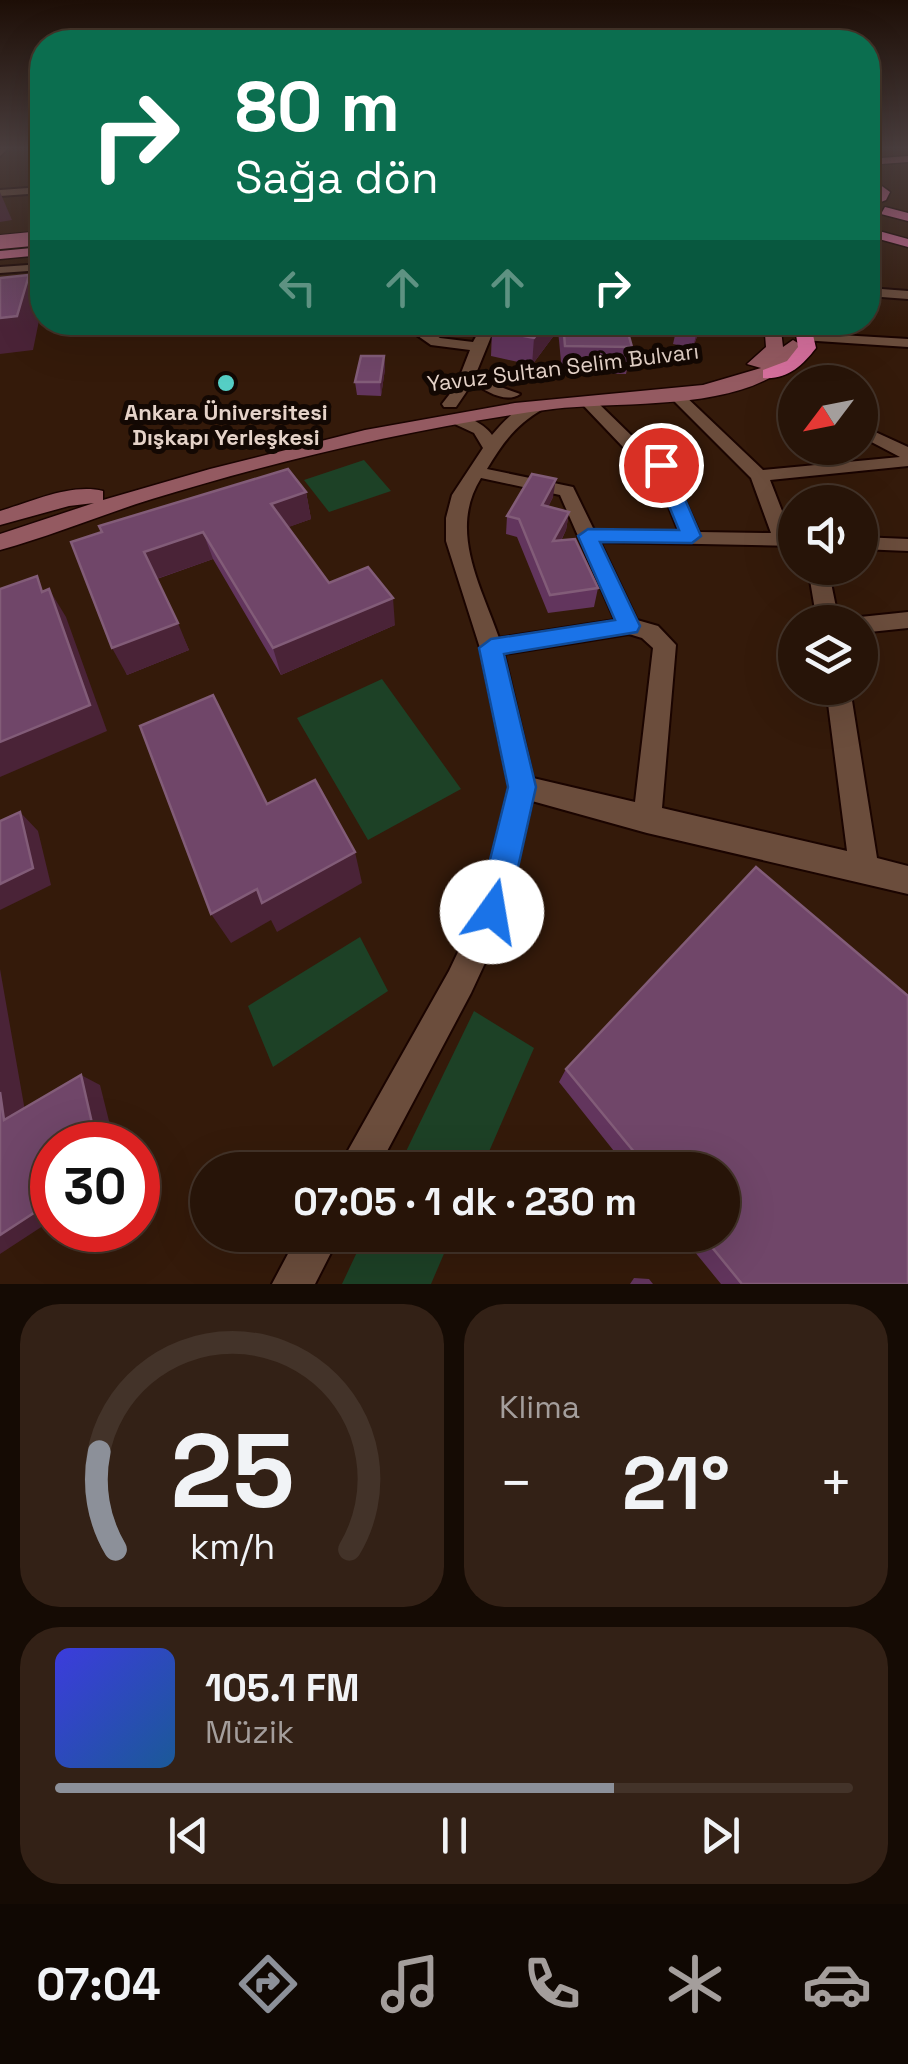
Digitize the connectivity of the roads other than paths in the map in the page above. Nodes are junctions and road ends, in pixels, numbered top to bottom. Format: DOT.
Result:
graph roads {
  1 [pos="886,211"];
  2 [pos="880,217"];
  3 [pos="908,217"];
  4 [pos="908,230"];
  5 [pos="880,241"];
  6 [pos="30,245"];
  7 [pos="908,247"];
  8 [pos="0,248"];
  9 [pos="30,268"];
  10 [pos="0,270"];
  11 [pos="880,293"];
  12 [pos="908,294"];
  13 [pos="426,335"];
  14 [pos="484,335"];
  15 [pos="774,335"];
  16 [pos="801,335"];
  17 [pos="908,344"];
  18 [pos="477,347"];
  19 [pos="470,372"];
  20 [pos="512,394"];
  21 [pos="678,398"];
  22 [pos="591,405"];
  23 [pos="537,406"];
  24 [pos="451,411"];
  25 [pos="878,440"];
  26 [pos="908,458"];
  27 [pos="485,460"];
  28 [pos="759,476"];
  29 [pos="98,503"];
  30 [pos="778,516"];
  31 [pos="0,518"];
  32 [pos="0,529"];
  33 [pos="588,536"];
  34 [pos="692,536"];
  35 [pos="778,539"];
  36 [pos="0,542"];
  37 [pos="878,544"];
  38 [pos="908,545"];
  39 [pos="0,554"];
  40 [pos="908,620"];
  41 [pos="878,622"];
  42 [pos="629,626"];
  43 [pos="491,648"];
  44 [pos="840,705"];
  45 [pos="522,787"];
  46 [pos="648,820"];
  47 [pos="864,868"];
  48 [pos="908,880"];
  49 [pos="366,1152"];
  50 [pos="311,1252"];
  51 [pos="293,1284"];
  1 -- 3 [label="highway"];
  2 -- 4 [label="highway"];
  5 -- 7 [label="highway"];
  6 -- 8 [label="main road"];
  9 -- 10 [label="street"];
  11 -- 12 [label="street"];
  13 -- 18 [label="street"];
  14 -- 18 [label="street"];
  15 -- 20 [label="main road, Yavuz Sultan Selim Bulvarı"];
  16 -- 17 [label="street"];
  16 -- 23 [label="main road, Yavuz Sultan Selim Bulvarı"];
  18 -- 19 [label="street"];
  19 -- 20 [label="street"];
  19 -- 24 [label="street"];
  20 -- 24 [label="main road, Yavuz Sultan Selim Bulvarı"];
  21 -- 28 [label="street"];
  22 -- 34 [label="street"];
  23 -- 24 [label="main road, Yavuz Sultan Selim Bulvarı"];
  23 -- 27 [label="street"];
  24 -- 27 [label="street"];
  24 -- 29 [label="main road, Yavuz Sultan Selim Bulvarı"];
  25 -- 26 [label="street"];
  26 -- 28 [label="street"];
  27 -- 33 [label="street"];
  27 -- 43 [label="street"];
  28 -- 30 [label="street"];
  29 -- 31 [label="main road"];
  29 -- 32 [label="main road"];
  29 -- 36 [label="main road"];
  29 -- 39 [label="main road"];
  33 -- 34 [label="street"];
  33 -- 42 [label="street"];
  34 -- 35 [label="street"];
  37 -- 38 [label="street"];
  40 -- 41 [label="street"];
  42 -- 43 [label="street"];
  42 -- 46 [label="street"];
  43 -- 45 [label="street"];
  44 -- 47 [label="street"];
  45 -- 46 [label="street"];
  45 -- 49 [label="street"];
  46 -- 47 [label="street"];
  47 -- 48 [label="street"];
  50 -- 51 [label="street"];
}
